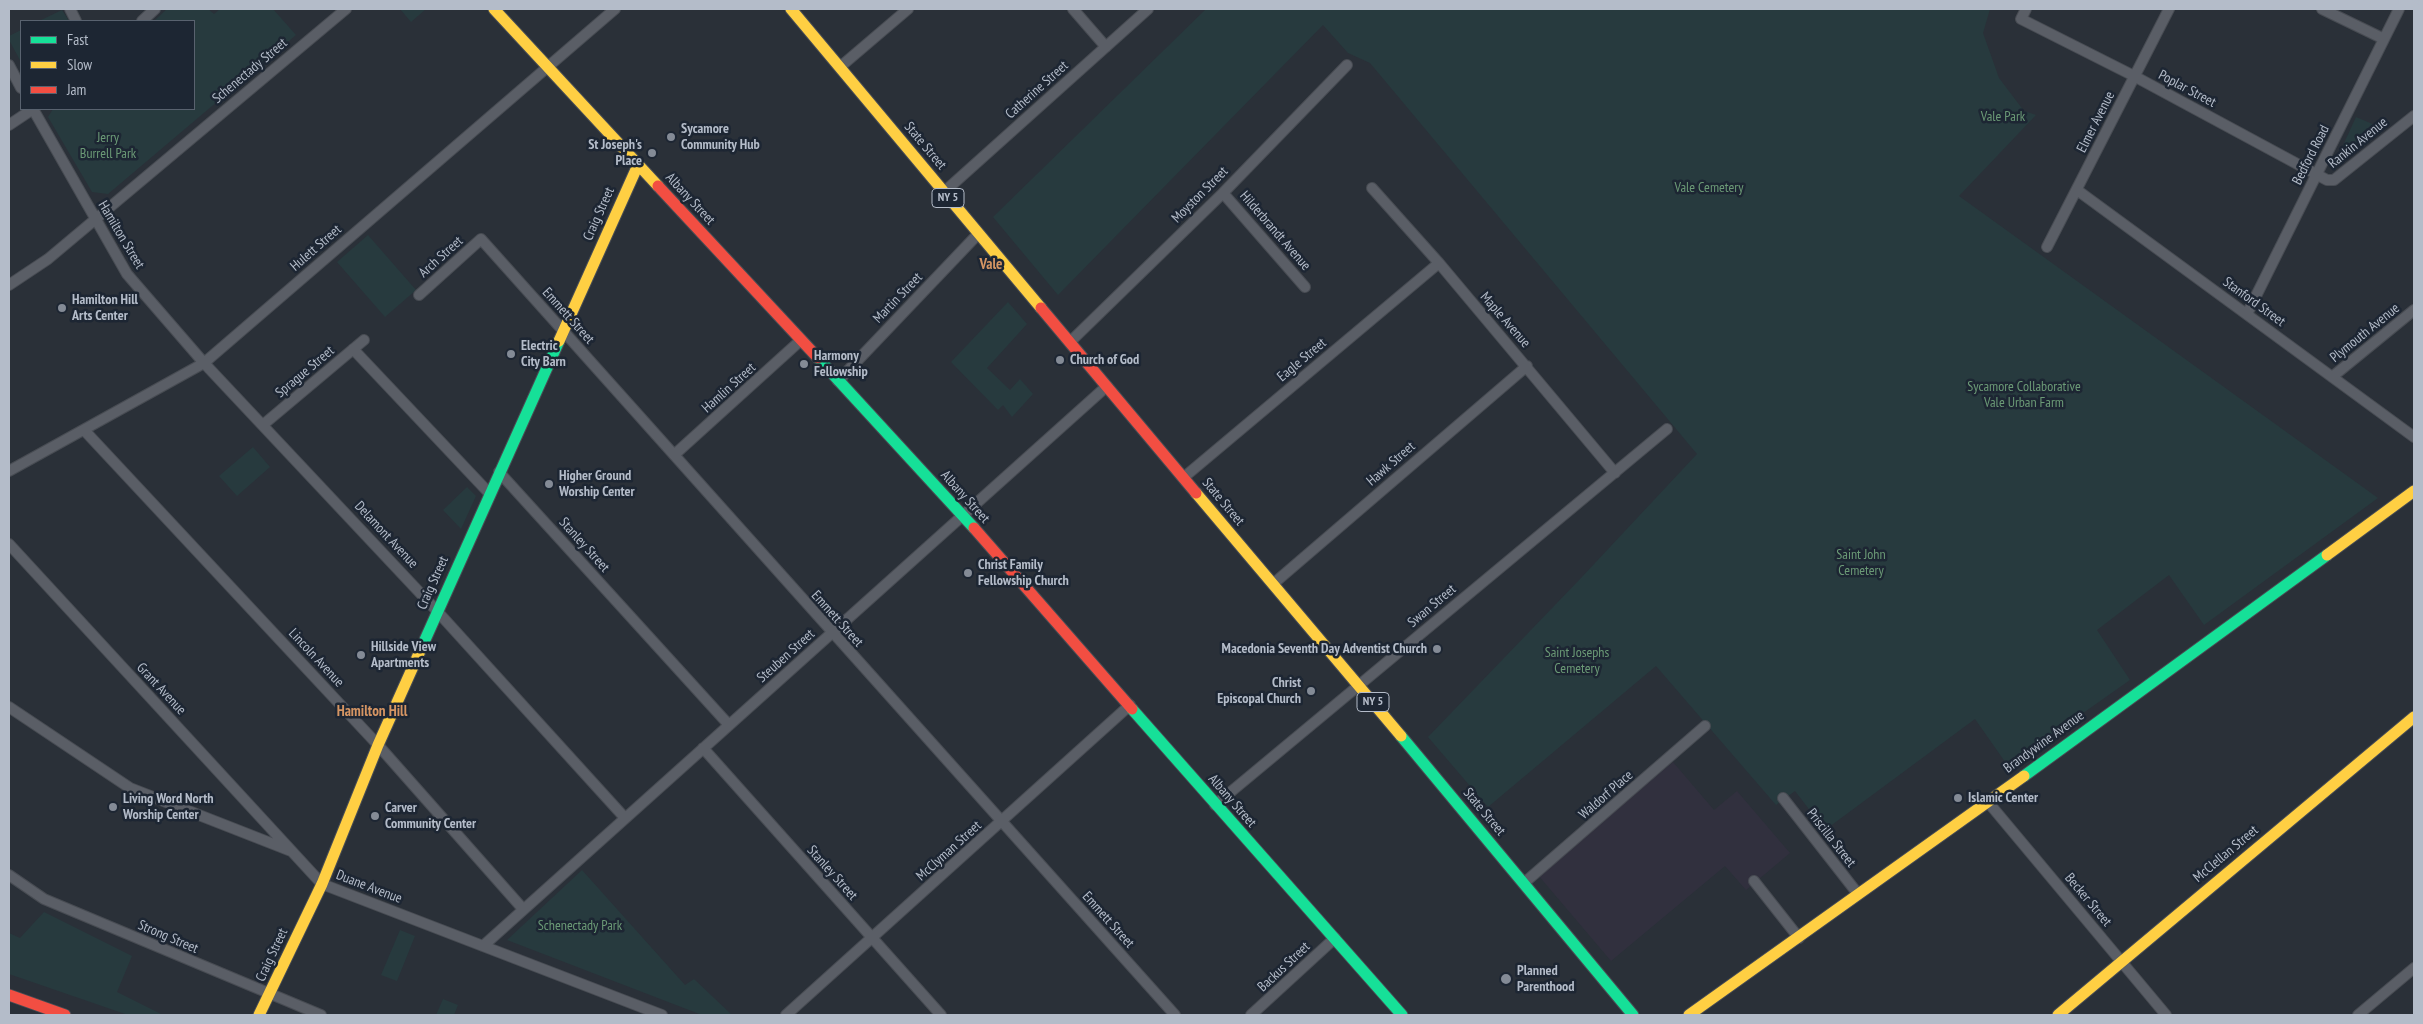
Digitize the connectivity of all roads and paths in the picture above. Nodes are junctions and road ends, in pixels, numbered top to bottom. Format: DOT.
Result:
graph roads {
  1 [pos="155,9"];
  2 [pos="346,9"];
  3 [pos="494,9"];
  4 [pos="615,9"];
  5 [pos="791,9"];
  6 [pos="908,9"];
  7 [pos="1073,9"];
  8 [pos="1148,9"];
  9 [pos="2026,9"];
  10 [pos="2169,9"];
  11 [pos="2322,9"];
  12 [pos="2399,9"];
  13 [pos="143,20"];
  14 [pos="2384,39"];
  15 [pos="1106,47"];
  16 [pos="1347,65"];
  17 [pos="9,66"];
  18 [pos="548,67"];
  19 [pos="840,67"];
  20 [pos="2134,76"];
  21 [pos="20,86"];
  22 [pos="32,110"];
  23 [pos="34,110"];
  24 [pos="2414,116"];
  25 [pos="9,125"];
  26 [pos="638,165"];
  27 [pos="2317,175"];
  28 [pos="1372,188"];
  29 [pos="2077,190"];
  30 [pos="944,192"];
  31 [pos="1223,193"];
  32 [pos="95,220"];
  33 [pos="978,234"];
  34 [pos="481,239"];
  35 [pos="2047,247"];
  36 [pos="1439,263"];
  37 [pos="9,285"];
  38 [pos="1305,287"];
  39 [pos="419,295"];
  40 [pos="2414,310"];
  41 [pos="2247,314"];
  42 [pos="563,331"];
  43 [pos="364,340"];
  44 [pos="801,340"];
  45 [pos="1070,342"];
  46 [pos="353,349"];
  47 [pos="204,363"];
  48 [pos="1527,366"];
  49 [pos="2332,377"];
  50 [pos="838,380"];
  51 [pos="1107,386"];
  52 [pos="264,424"];
  53 [pos="84,430"];
  54 [pos="1668,430"];
  55 [pos="2414,437"];
  56 [pos="674,456"];
  57 [pos="9,471"];
  58 [pos="500,472"];
  59 [pos="1615,473"];
  60 [pos="1183,478"];
  61 [pos="2414,491"];
  62 [pos="489,493"];
  63 [pos="962,514"];
  64 [pos="9,544"];
  65 [pos="1273,584"];
  66 [pos="437,611"];
  67 [pos="832,633"];
  68 [pos="1358,684"];
  69 [pos="1130,705"];
  70 [pos="9,707"];
  71 [pos="2414,717"];
  72 [pos="729,725"];
  73 [pos="1705,726"];
  74 [pos="378,745"];
  75 [pos="703,748"];
  76 [pos="1783,798"];
  77 [pos="1988,802"];
  78 [pos="1215,805"];
  79 [pos="625,818"];
  80 [pos="1001,823"];
  81 [pos="294,852"];
  82 [pos="9,876"];
  83 [pos="1754,881"];
  84 [pos="1524,883"];
  85 [pos="322,884"];
  86 [pos="1858,894"];
  87 [pos="523,909"];
  88 [pos="872,938"];
  89 [pos="1335,938"];
  90 [pos="1799,938"];
  91 [pos="482,946"];
  92 [pos="2122,962"];
  93 [pos="2414,968"];
  94 [pos="9,995"];
  95 [pos="270,995"];
  96 [pos="65,1015"];
  97 [pos="260,1015"];
  98 [pos="321,1015"];
  99 [pos="662,1015"];
  100 [pos="786,1015"];
  101 [pos="942,1015"];
  102 [pos="1175,1015"];
  103 [pos="1251,1015"];
  104 [pos="1402,1015"];
  105 [pos="1633,1015"];
  106 [pos="1690,1015"];
  107 [pos="2058,1015"];
  108 [pos="2166,1015"];
  109 [pos="2358,1015"];
  1 -- 13 [label="street"];
  2 -- 32 [label="street, Schenectady Street"];
  3 -- 18 [label="main road, Albany Street"];
  4 -- 18 [label="street, Hulett Street"];
  5 -- 19 [label="main road, State Street / NY 5"];
  6 -- 19 [label="street"];
  7 -- 15 [label="street"];
  8 -- 15 [label="street, Catherine Street"];
  9 -- 20 [label="street, Poplar Street"];
  10 -- 20 [label="street, Elmer Avenue"];
  11 -- 14 [label="street"];
  12 -- 14 [label="street, Bedford Road"];
  14 -- 27 [label="street, Bedford Road"];
  15 -- 30 [label="street, Catherine Street"];
  16 -- 31 [label="street, Moyston Street"];
  17 -- 21 [label="street"];
  18 -- 26 [label="main road, Albany Street"];
  18 -- 47 [label="street, Hulett Street"];
  19 -- 30 [label="main road, State Street / NY 5"];
  20 -- 27 [label="street, Poplar Street"];
  20 -- 29 [label="street, Elmer Avenue"];
  22 -- 25 [label="street"];
  23 -- 32 [label="street, Hamilton Street"];
  24 -- 27 [label="street, Rankin Avenue"];
  26 -- 42 [label="main road, Craig Street"];
  26 -- 44 [label="main road, Albany Street"];
  27 -- 41 [label="street, Bedford Road"];
  28 -- 36 [label="street, Maple Avenue"];
  29 -- 35 [label="street, Elmer Avenue"];
  29 -- 41 [label="street, Stanford Street"];
  30 -- 33 [label="main road, State Street / NY 5"];
  31 -- 38 [label="street, Hilderbrandt Avenue"];
  31 -- 45 [label="street, Moyston Street"];
  32 -- 37 [label="street, Schenectady Street"];
  32 -- 47 [label="street, Hamilton Street"];
  33 -- 45 [label="main road, State Street / NY 5"];
  33 -- 50 [label="street, Martin Street"];
  34 -- 39 [label="street, Arch Street"];
  34 -- 42 [label="street, Emmett Street"];
  36 -- 48 [label="street, Maple Avenue"];
  36 -- 60 [label="street, Eagle Street"];
  40 -- 49 [label="street, Plymouth Avenue"];
  41 -- 49 [label="street, Stanford Street"];
  42 -- 56 [label="street, Emmett Street"];
  42 -- 58 [label="main road, Craig Street"];
  43 -- 46 [label="street, Sprague Street"];
  44 -- 50 [label="main road, Albany Street"];
  44 -- 56 [label="street, Hamlin Street"];
  45 -- 51 [label="main road, State Street / NY 5"];
  46 -- 52 [label="street, Sprague Street"];
  46 -- 62 [label="street"];
  47 -- 52 [label="street, Delamont Avenue"];
  47 -- 53 [label="street, Hulett Street"];
  48 -- 59 [label="street, Maple Avenue"];
  48 -- 65 [label="street, Hawk Street"];
  49 -- 55 [label="street, Stanford Street"];
  50 -- 63 [label="main road, Albany Street"];
  51 -- 60 [label="main road, State Street / NY 5"];
  51 -- 63 [label="street, Steuben Street"];
  52 -- 66 [label="street, Delamont Avenue"];
  53 -- 57 [label="street, Hulett Street"];
  53 -- 74 [label="street, Lincoln Avenue"];
  54 -- 59 [label="street, Swan Street"];
  56 -- 67 [label="street, Emmett Street"];
  58 -- 62 [label="main road, Craig Street"];
  58 -- 72 [label="street, Stanley Street"];
  59 -- 68 [label="street, Swan Street"];
  60 -- 65 [label="main road, State Street / NY 5"];
  61 -- 77 [label="main road, Brandywine Avenue"];
  62 -- 66 [label="main road, Craig Street"];
  63 -- 67 [label="street, Steuben Street"];
  63 -- 69 [label="main road, Albany Street"];
  64 -- 81 [label="street, Grant Avenue"];
  65 -- 68 [label="main road, State Street / NY 5"];
  66 -- 74 [label="main road, Craig Street"];
  66 -- 79 [label="street, Delamont Avenue"];
  67 -- 72 [label="street, Steuben Street"];
  67 -- 80 [label="street, Emmett Street"];
  68 -- 78 [label="street, Swan Street"];
  68 -- 84 [label="main road, State Street / NY 5"];
  69 -- 78 [label="main road, Albany Street"];
  69 -- 80 [label="street, McClyman Street"];
  70 -- 81 [label="street, Duane Avenue"];
  71 -- 92 [label="main road, McClellan Street"];
  72 -- 75 [label="street, Steuben Street"];
  73 -- 84 [label="street, Waldorf Place"];
  74 -- 85 [label="main road, Craig Street"];
  74 -- 87 [label="street, Lincoln Avenue"];
  75 -- 79 [label="street, Steuben Street"];
  75 -- 88 [label="street, Stanley Street"];
  76 -- 86 [label="street, Priscilla Street"];
  77 -- 86 [label="main road, Brandywine Avenue"];
  77 -- 92 [label="street, Becker Street"];
  78 -- 89 [label="main road, Albany Street"];
  79 -- 87 [label="street, Steuben Street"];
  80 -- 88 [label="street, McClyman Street"];
  80 -- 102 [label="street, Emmett Street"];
  81 -- 85 [label="street, Duane Avenue"];
  82 -- 95 [label="street, Strong Street"];
  83 -- 90 [label="street"];
  84 -- 105 [label="main road, State Street / NY 5"];
  85 -- 91 [label="street, Duane Avenue"];
  85 -- 95 [label="main road, Craig Street"];
  86 -- 90 [label="main road, Brandywine Avenue"];
  87 -- 91 [label="street, Steuben Street"];
  88 -- 100 [label="street, McClyman Street"];
  88 -- 101 [label="street, Stanley Street"];
  89 -- 103 [label="street, Backus Street"];
  89 -- 104 [label="main road, Albany Street"];
  90 -- 106 [label="main road, Brandywine Avenue"];
  91 -- 99 [label="street, Duane Avenue"];
  92 -- 107 [label="main road, McClellan Street"];
  92 -- 108 [label="street, Becker Street"];
  93 -- 109 [label="street"];
  94 -- 96 [label="main road"];
  95 -- 97 [label="main road, Craig Street"];
  95 -- 98 [label="street, Strong Street"];
}
